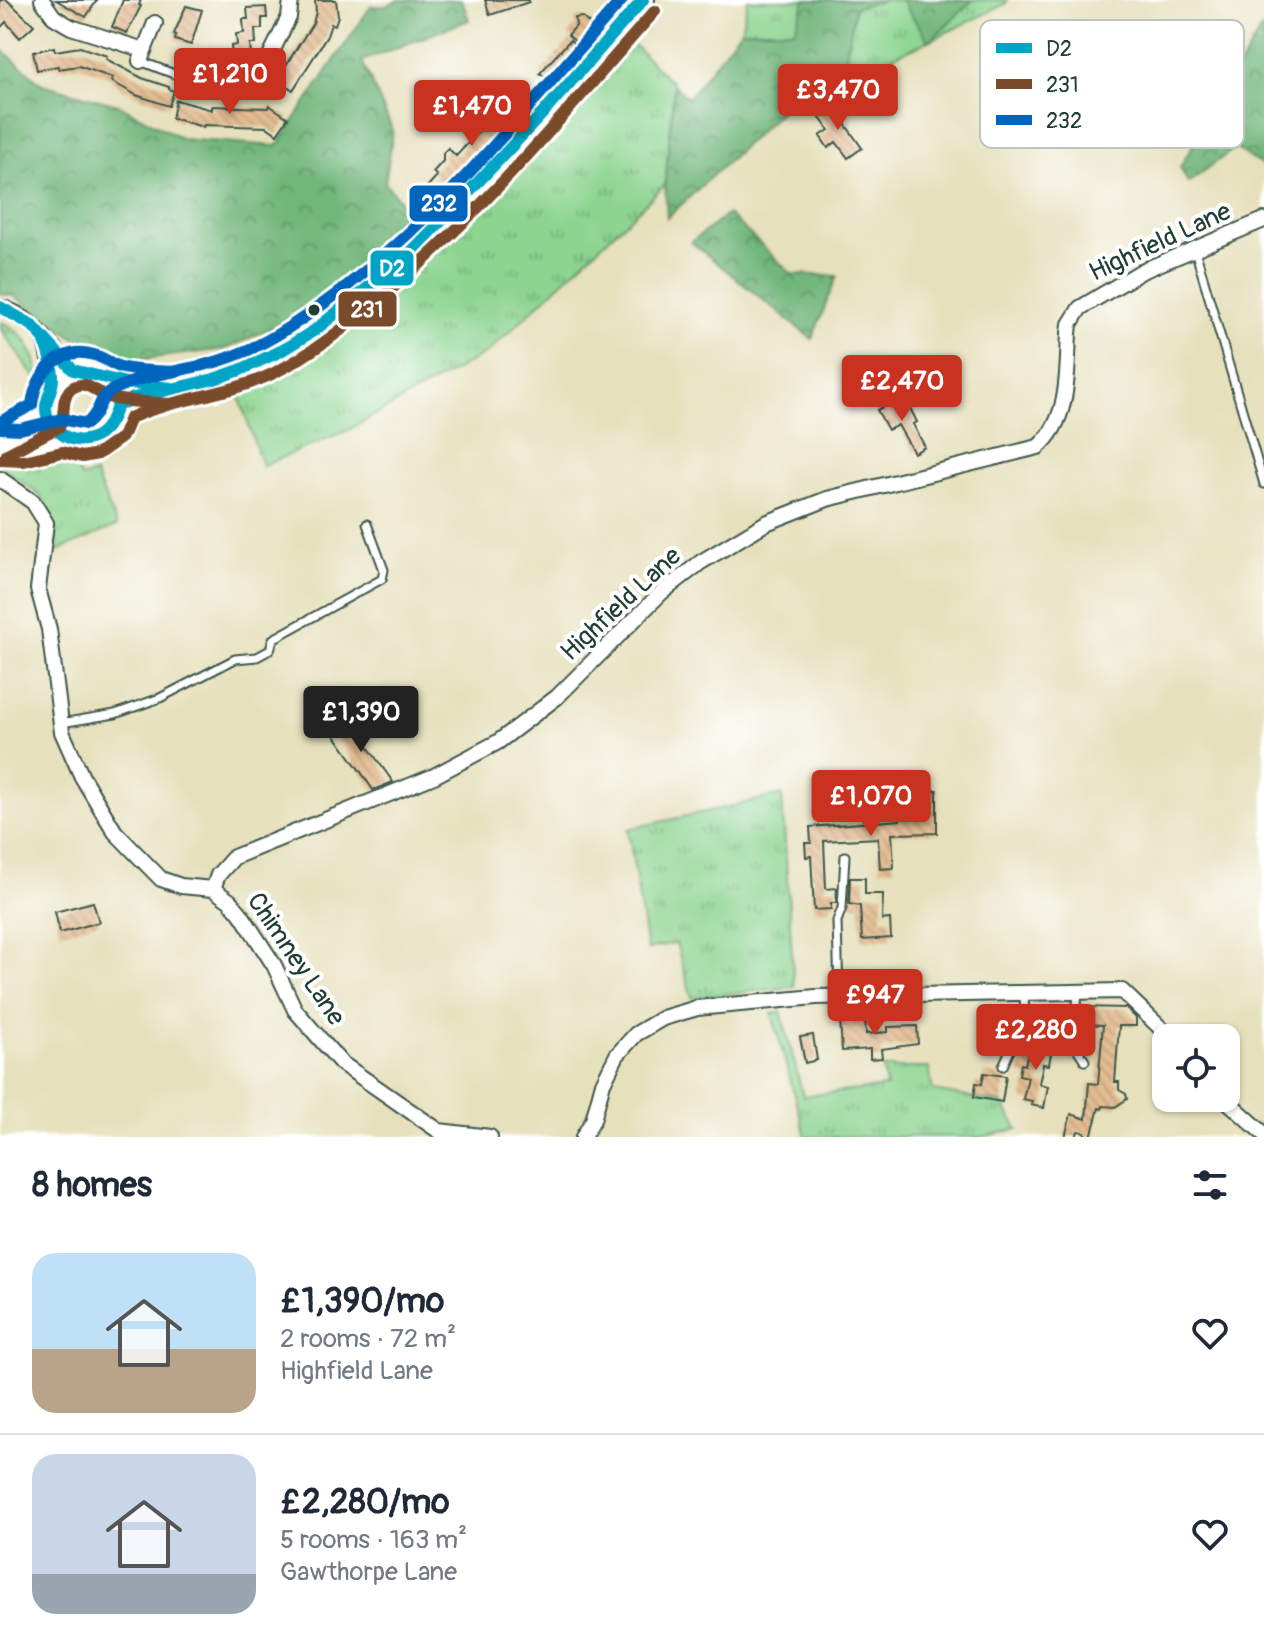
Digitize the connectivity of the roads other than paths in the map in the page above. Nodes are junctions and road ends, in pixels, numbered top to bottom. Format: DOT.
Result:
graph roads {
  1 [pos="42,0"];
  2 [pos="291,0"];
  3 [pos="643,0"];
  4 [pos="155,23"];
  5 [pos="142,56"];
  6 [pos="174,74"];
  7 [pos="229,86"];
  8 [pos="1264,220"];
  9 [pos="1195,250"];
  10 [pos="0,307"];
  11 [pos="45,341"];
  12 [pos="73,370"];
  13 [pos="107,380"];
  14 [pos="54,382"];
  15 [pos="171,388"];
  16 [pos="117,406"];
  17 [pos="48,415"];
  18 [pos="62,435"];
  19 [pos="0,442"];
  20 [pos="0,479"];
  21 [pos="1264,484"];
  22 [pos="367,524"];
  23 [pos="61,723"];
  24 [pos="845,856"];
  25 [pos="213,889"];
  26 [pos="1078,992"];
  27 [pos="1024,994"];
  28 [pos="839,997"];
  29 [pos="1156,1024"];
  30 [pos="1085,1061"];
  31 [pos="1003,1066"];
  32 [pos="1240,1112"];
  33 [pos="437,1134"];
  34 [pos="1264,1134"];
  35 [pos="490,1137"];
  36 [pos="583,1137"];
  1 -- 5 [label="street"];
  2 -- 7 [label="street"];
  3 -- 15 [label="highway"];
  4 -- 5 [label="street"];
  5 -- 6 [label="lane"];
  8 -- 9 [label="street, Highfield Lane"];
  9 -- 21 [label="lane"];
  9 -- 25 [label="street, Highfield Lane"];
  10 -- 11 [label="street"];
  11 -- 12 [label="street"];
  11 -- 14 [label="street"];
  12 -- 13 [label="highway"];
  12 -- 14 [label="highway"];
  13 -- 15 [label="highway"];
  13 -- 16 [label="highway"];
  14 -- 17 [label="highway"];
  15 -- 16 [label="highway"];
  16 -- 18 [label="highway"];
  17 -- 18 [label="highway"];
  17 -- 19 [label="highway"];
  18 -- 19 [label="highway"];
  20 -- 23 [label="street, Chimney Lane"];
  22 -- 23 [label="lane"];
  23 -- 25 [label="street, Chimney Lane"];
  24 -- 28 [label="lane"];
  25 -- 33 [label="street, Chimney Lane"];
  26 -- 27 [label="street"];
  26 -- 29 [label="street"];
  26 -- 30 [label="lane"];
  27 -- 28 [label="street"];
  27 -- 31 [label="lane"];
  28 -- 36 [label="street"];
  32 -- 34 [label="street"];
  33 -- 35 [label="street"];
}
